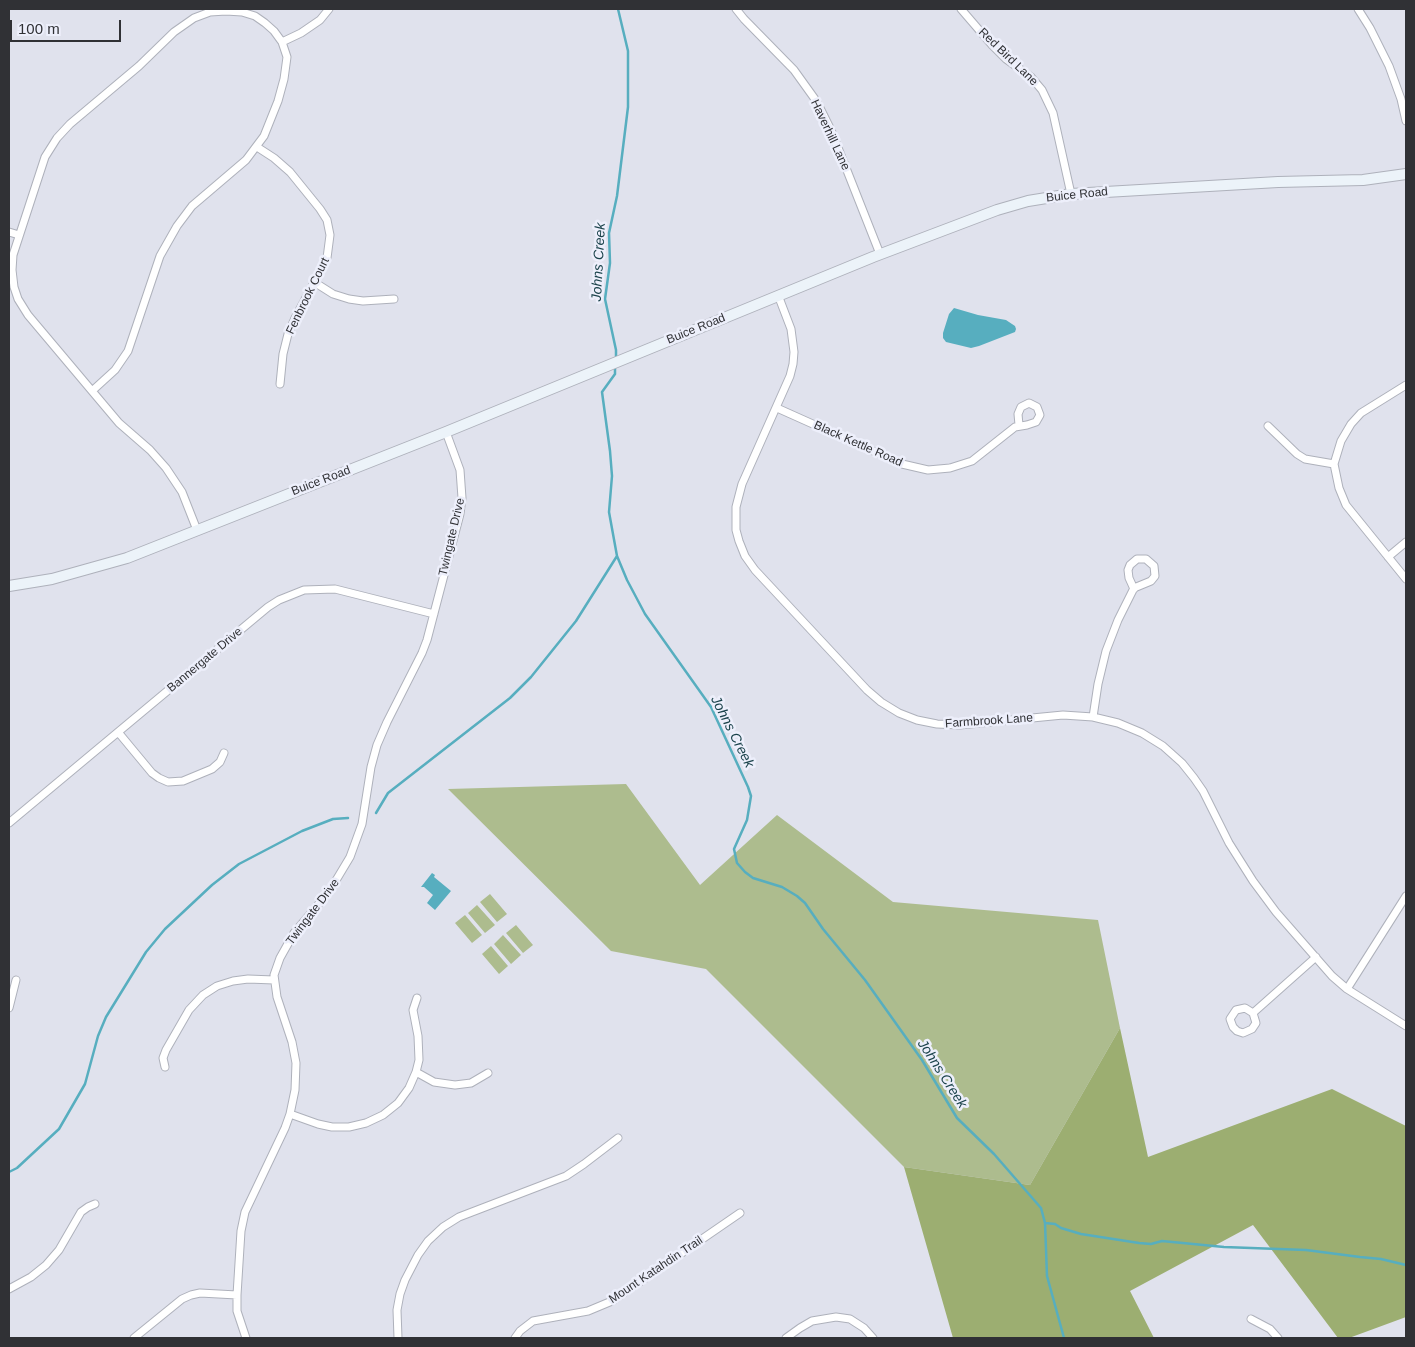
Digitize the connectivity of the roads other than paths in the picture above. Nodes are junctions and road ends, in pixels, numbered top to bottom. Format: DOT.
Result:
graph roads {
  1 [pos="329,9"];
  2 [pos="736,9"];
  3 [pos="961,9"];
  4 [pos="1358,9"];
  5 [pos="282,42"];
  6 [pos="1406,121"];
  7 [pos="257,147"];
  8 [pos="1406,174"];
  9 [pos="1071,194"];
  10 [pos="9,232"];
  11 [pos="19,235"];
  12 [pos="880,254"];
  13 [pos="314,282"];
  14 [pos="778,295"];
  15 [pos="394,299"];
  16 [pos="280,384"];
  17 [pos="1406,385"];
  18 [pos="92,391"];
  19 [pos="777,408"];
  20 [pos="1019,425"];
  21 [pos="1268,426"];
  22 [pos="446,432"];
  23 [pos="1334,464"];
  24 [pos="197,530"];
  25 [pos="1406,542"];
  26 [pos="1388,557"];
  27 [pos="1406,579"];
  28 [pos="9,586"];
  29 [pos="1134,589"];
  30 [pos="434,614"];
  31 [pos="1093,717"];
  32 [pos="118,732"];
  33 [pos="224,753"];
  34 [pos="9,823"];
  35 [pos="1406,896"];
  36 [pos="1316,958"];
  37 [pos="16,980"];
  38 [pos="274,980"];
  39 [pos="1346,988"];
  40 [pos="417,998"];
  41 [pos="9,1007"];
  42 [pos="1252,1013"];
  43 [pos="1406,1026"];
  44 [pos="165,1067"];
  45 [pos="416,1072"];
  46 [pos="488,1073"];
  47 [pos="290,1114"];
  48 [pos="618,1138"];
  49 [pos="95,1204"];
  50 [pos="740,1213"];
  51 [pos="9,1289"];
  52 [pos="237,1294"];
  53 [pos="1251,1319"];
  54 [pos="134,1338"];
  55 [pos="246,1338"];
  56 [pos="398,1338"];
  57 [pos="515,1338"];
  58 [pos="786,1338"];
  59 [pos="873,1338"];
  60 [pos="1278,1338"];
  1 -- 5 [label="street"];
  2 -- 12 [label="street, Haverhill Lane"];
  3 -- 9 [label="street, Red Bird Lane"];
  4 -- 6 [label="street"];
  5 -- 7 [label="street"];
  5 -- 11 [label="street"];
  7 -- 13 [label="street, Fenbrook Court"];
  7 -- 18 [label="street"];
  8 -- 9 [label="street, Buice Road"];
  9 -- 12 [label="street, Buice Road"];
  10 -- 11 [label="street"];
  11 -- 18 [label="street"];
  12 -- 14 [label="street, Buice Road"];
  13 -- 15 [label="street"];
  13 -- 16 [label="street, Fenbrook Court"];
  14 -- 19 [label="street, Farmbrook Lane"];
  14 -- 22 [label="street, Buice Road"];
  17 -- 23 [label="street"];
  18 -- 24 [label="street"];
  19 -- 20 [label="street, Black Kettle Road"];
  19 -- 31 [label="street, Farmbrook Lane"];
  21 -- 23 [label="street"];
  22 -- 24 [label="street, Buice Road"];
  22 -- 30 [label="street, Twingate Drive"];
  23 -- 26 [label="street"];
  24 -- 28 [label="street, Buice Road"];
  25 -- 26 [label="street"];
  26 -- 27 [label="street"];
  29 -- 29 [label="street"];
  29 -- 31 [label="street"];
  30 -- 32 [label="street, Bannergate Drive"];
  30 -- 38 [label="street, Twingate Drive"];
  31 -- 36 [label="street, Farmbrook Lane"];
  32 -- 33 [label="street"];
  32 -- 34 [label="street, Bannergate Drive"];
  35 -- 39 [label="street"];
  36 -- 39 [label="street, Farmbrook Lane"];
  36 -- 42 [label="street"];
  37 -- 41 [label="street"];
  38 -- 44 [label="street"];
  38 -- 47 [label="street, Twingate Drive"];
  39 -- 43 [label="street, Farmbrook Lane"];
  40 -- 45 [label="street"];
  45 -- 46 [label="street"];
  45 -- 47 [label="street"];
  47 -- 52 [label="street, Twingate Drive"];
  48 -- 56 [label="street"];
  49 -- 51 [label="street"];
  50 -- 57 [label="street, Mount Katahdin Trail"];
  52 -- 54 [label="street"];
  52 -- 55 [label="street, Twingate Drive"];
  53 -- 60 [label="street"];
  58 -- 59 [label="street"];
}
